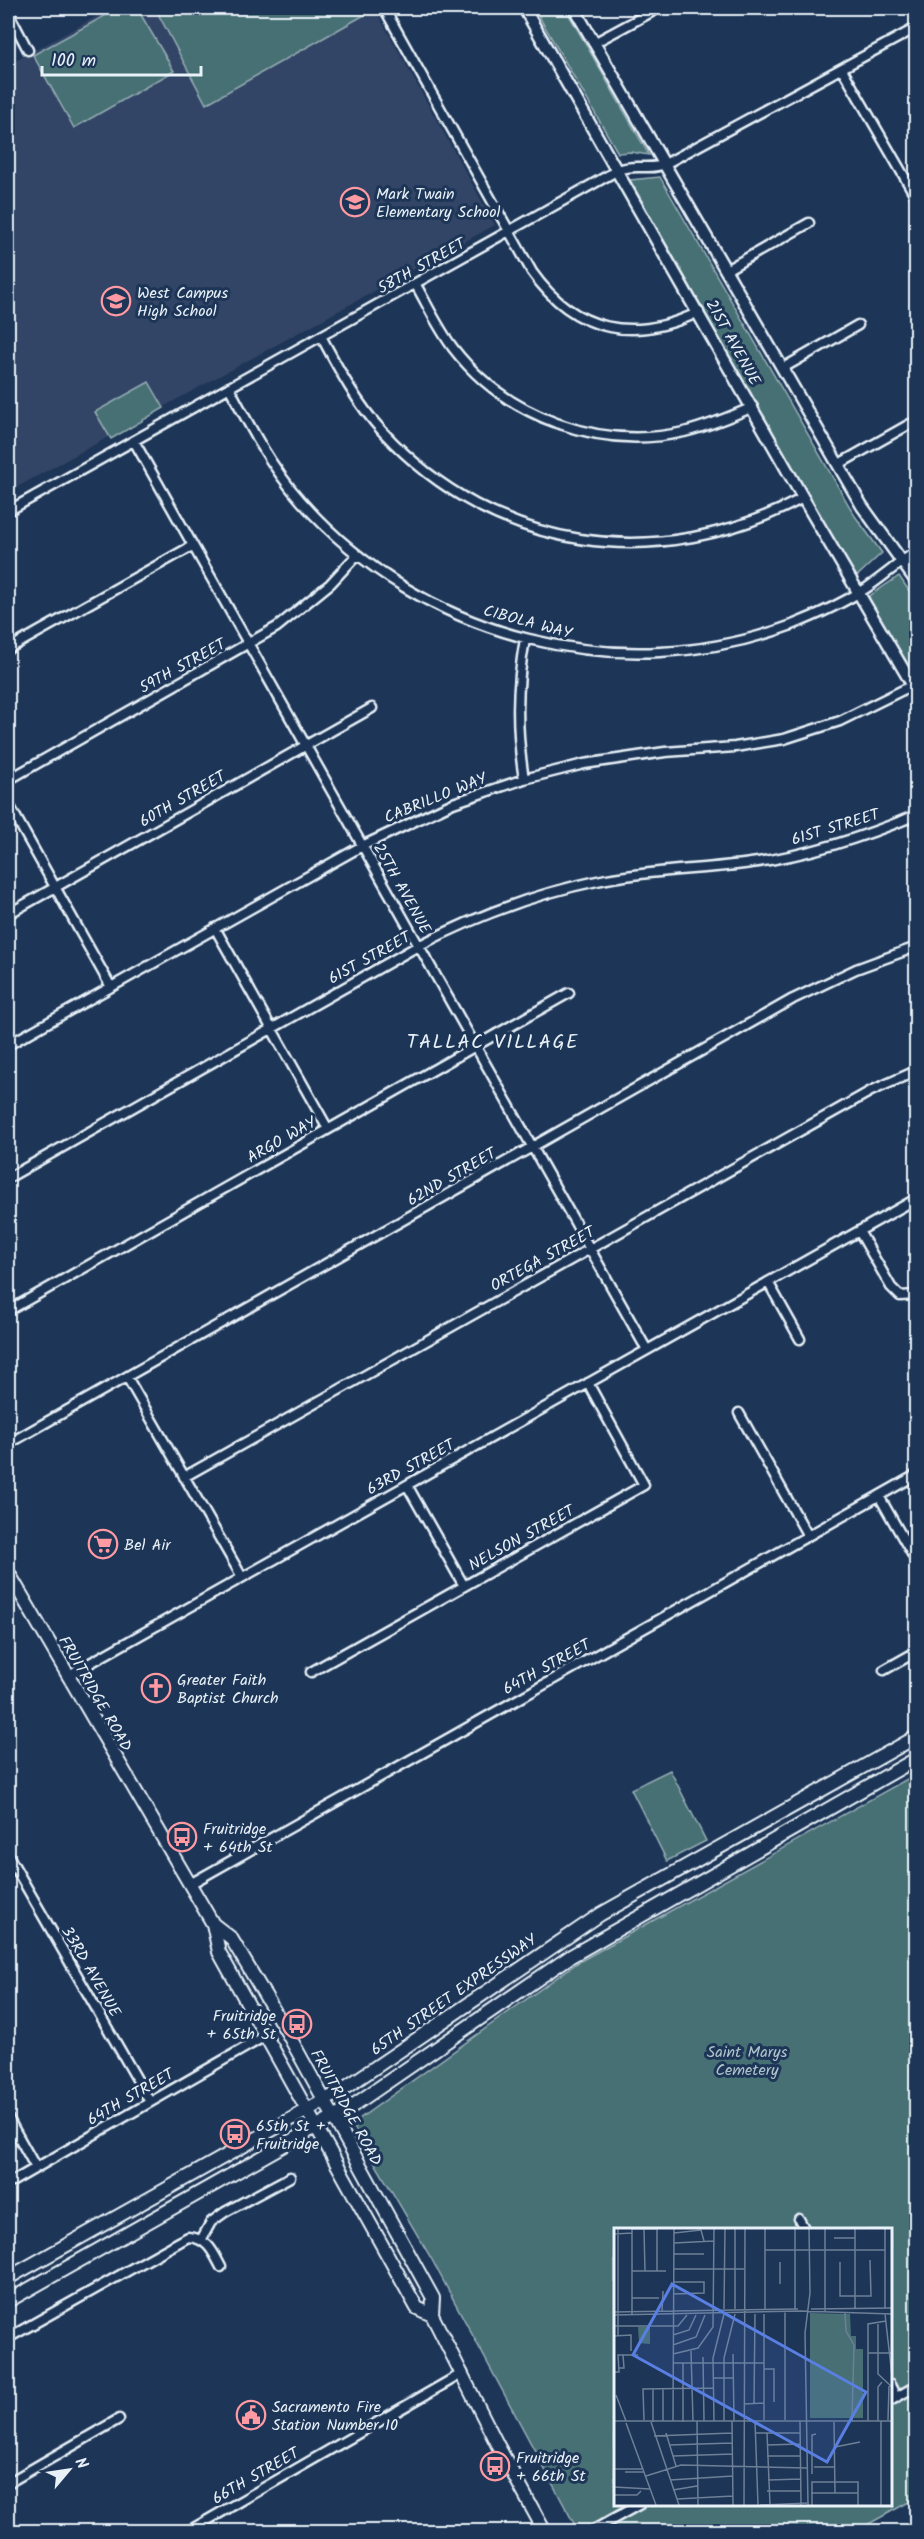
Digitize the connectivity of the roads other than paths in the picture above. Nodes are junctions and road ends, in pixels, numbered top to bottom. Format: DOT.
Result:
graph roads {
  1 [pos="384,8"];
  2 [pos="524,8"];
  3 [pos="574,8"];
  4 [pos="659,8"];
  5 [pos="8,12"];
  6 [pos="916,28"];
  7 [pos="594,43"];
  8 [pos="28,50"];
  9 [pos="842,69"];
  10 [pos="665,164"];
  11 [pos="618,170"];
  12 [pos="916,197"];
  13 [pos="809,223"];
  14 [pos="510,233"];
  15 [pos="726,270"];
  16 [pos="416,285"];
  17 [pos="699,312"];
  18 [pos="858,325"];
  19 [pos="321,336"];
  20 [pos="783,368"];
  21 [pos="229,387"];
  22 [pos="753,407"];
  23 [pos="910,424"];
  24 [pos="134,441"];
  25 [pos="839,464"];
  26 [pos="803,498"];
  27 [pos="8,511"];
  28 [pos="192,546"];
  29 [pos="916,552"];
  30 [pos="357,555"];
  31 [pos="902,560"];
  32 [pos="916,580"];
  33 [pos="858,593"];
  34 [pos="525,639"];
  35 [pos="248,645"];
  36 [pos="8,649"];
  37 [pos="915,688"];
  38 [pos="372,708"];
  39 [pos="305,745"];
  40 [pos="524,779"];
  41 [pos="8,780"];
  42 [pos="8,803"];
  43 [pos="916,815"];
  44 [pos="362,846"];
  45 [pos="55,887"];
  46 [pos="8,914"];
  47 [pos="215,928"];
  48 [pos="418,946"];
  49 [pos="916,947"];
  50 [pos="111,987"];
  51 [pos="569,993"];
  52 [pos="272,1029"];
  53 [pos="8,1046"];
  54 [pos="475,1046"];
  55 [pos="916,1071"];
  56 [pos="328,1129"];
  57 [pos="532,1147"];
  58 [pos="8,1178"];
  59 [pos="916,1199"];
  60 [pos="859,1231"];
  61 [pos="590,1249"];
  62 [pos="768,1282"];
  63 [pos="916,1295"];
  64 [pos="8,1311"];
  65 [pos="800,1339"];
  66 [pos="647,1350"];
  67 [pos="127,1377"];
  68 [pos="588,1383"];
  69 [pos="739,1413"];
  70 [pos="8,1444"];
  71 [pos="916,1475"];
  72 [pos="184,1477"];
  73 [pos="408,1485"];
  74 [pos="879,1496"];
  75 [pos="808,1536"];
  76 [pos="916,1562"];
  77 [pos="8,1572"];
  78 [pos="243,1577"];
  79 [pos="464,1586"];
  80 [pos="12,1590"];
  81 [pos="916,1652"];
  82 [pos="884,1670"];
  83 [pos="311,1672"];
  84 [pos="67,1676"];
  85 [pos="916,1737"];
  86 [pos="916,1759"];
  87 [pos="8,1854"];
  88 [pos="190,1884"];
  89 [pos="213,1924"];
  90 [pos="267,2035"];
  91 [pos="324,2100"];
  92 [pos="150,2102"];
  93 [pos="309,2109"];
  94 [pos="334,2117"];
  95 [pos="8,2118"];
  96 [pos="318,2126"];
  97 [pos="36,2168"];
  98 [pos="290,2177"];
  99 [pos="8,2184"];
  100 [pos="799,2219"];
  101 [pos="804,2228"];
  102 [pos="201,2240"];
  103 [pos="220,2267"];
  104 [pos="8,2278"];
  105 [pos="8,2301"];
  106 [pos="432,2315"];
  107 [pos="8,2338"];
  108 [pos="463,2373"];
  109 [pos="916,2386"];
  110 [pos="893,2399"];
  111 [pos="119,2419"];
  112 [pos="8,2483"];
  113 [pos="638,2506"];
  114 [pos="200,2528"];
  115 [pos="188,2532"];
  116 [pos="544,2532"];
  117 [pos="590,2532"];
  1 -- 14 [label="street"];
  2 -- 11 [label="street, 21ST AVENUE"];
  3 -- 7 [label="street, 21ST AVENUE"];
  4 -- 7 [label="street"];
  5 -- 8 [label="street"];
  6 -- 9 [label="street, 58TH STREET"];
  7 -- 10 [label="street, 21ST AVENUE"];
  9 -- 10 [label="street, 58TH STREET"];
  9 -- 12 [label="street"];
  10 -- 11 [label="street, 58TH STREET"];
  10 -- 15 [label="street, 21ST AVENUE"];
  11 -- 14 [label="street, 58TH STREET"];
  11 -- 17 [label="street, 21ST AVENUE"];
  13 -- 15 [label="street"];
  14 -- 16 [label="street, 58TH STREET"];
  14 -- 17 [label="street"];
  15 -- 20 [label="street, 21ST AVENUE"];
  16 -- 19 [label="street, 58TH STREET"];
  16 -- 22 [label="street"];
  17 -- 22 [label="street, 21ST AVENUE"];
  18 -- 20 [label="street"];
  19 -- 21 [label="street, 58TH STREET"];
  19 -- 26 [label="street"];
  20 -- 25 [label="street, 21ST AVENUE"];
  21 -- 24 [label="street, 58TH STREET"];
  21 -- 30 [label="street, CIBOLA WAY"];
  22 -- 26 [label="street, 21ST AVENUE"];
  23 -- 25 [label="street"];
  24 -- 27 [label="street, 58TH STREET"];
  24 -- 28 [label="street, 25TH AVENUE"];
  25 -- 31 [label="street, 21ST AVENUE"];
  26 -- 33 [label="street, 21ST AVENUE"];
  28 -- 35 [label="street, 25TH AVENUE"];
  28 -- 36 [label="street"];
  29 -- 31 [label="street"];
  30 -- 34 [label="street, CIBOLA WAY"];
  30 -- 35 [label="street, 59TH STREET"];
  31 -- 32 [label="street, 21ST AVENUE"];
  31 -- 33 [label="street, CIBOLA WAY"];
  33 -- 34 [label="street, CIBOLA WAY"];
  33 -- 37 [label="street, 21ST AVENUE"];
  34 -- 40 [label="street"];
  35 -- 39 [label="street, 25TH AVENUE"];
  35 -- 41 [label="street, 59TH STREET"];
  37 -- 40 [label="street, CABRILLO WAY"];
  38 -- 39 [label="street, 60TH STREET"];
  39 -- 44 [label="street, 25TH AVENUE"];
  39 -- 45 [label="street, 60TH STREET"];
  40 -- 44 [label="street, CABRILLO WAY"];
  42 -- 45 [label="street"];
  43 -- 48 [label="street, 61ST STREET"];
  44 -- 47 [label="street, CABRILLO WAY"];
  44 -- 48 [label="street, 25TH AVENUE"];
  45 -- 46 [label="street, 60TH STREET"];
  45 -- 50 [label="street"];
  47 -- 50 [label="street, CABRILLO WAY"];
  47 -- 52 [label="street"];
  48 -- 52 [label="street, 61ST STREET"];
  48 -- 54 [label="street, 25TH AVENUE"];
  49 -- 57 [label="street, 62ND STREET"];
  50 -- 53 [label="street, CABRILLO WAY"];
  51 -- 54 [label="street, ARGO WAY"];
  52 -- 56 [label="street"];
  52 -- 58 [label="street, 61ST STREET"];
  54 -- 56 [label="street, ARGO WAY"];
  54 -- 57 [label="street, 25TH AVENUE"];
  55 -- 61 [label="street, ORTEGA STREET"];
  56 -- 64 [label="street, ARGO WAY"];
  57 -- 61 [label="street, 25TH AVENUE"];
  57 -- 67 [label="street, 62ND STREET"];
  59 -- 60 [label="street, 63RD STREET"];
  60 -- 62 [label="street, 63RD STREET"];
  60 -- 63 [label="street"];
  61 -- 66 [label="street, 25TH AVENUE"];
  61 -- 72 [label="street, ORTEGA STREET"];
  62 -- 65 [label="street"];
  62 -- 66 [label="street, 63RD STREET"];
  66 -- 68 [label="street, 63RD STREET"];
  67 -- 70 [label="street, 62ND STREET"];
  67 -- 72 [label="street"];
  68 -- 73 [label="street, 63RD STREET"];
  68 -- 79 [label="street, NELSON STREET"];
  69 -- 75 [label="street"];
  71 -- 74 [label="street, 64TH STREET"];
  72 -- 78 [label="street"];
  73 -- 78 [label="street, 63RD STREET"];
  73 -- 79 [label="street"];
  74 -- 75 [label="street, 64TH STREET"];
  74 -- 76 [label="street"];
  75 -- 88 [label="street, 64TH STREET"];
  77 -- 80 [label="main road, FRUITRIDGE ROAD"];
  78 -- 84 [label="street, 63RD STREET"];
  79 -- 83 [label="street, NELSON STREET"];
  80 -- 84 [label="main road, FRUITRIDGE ROAD"];
  81 -- 82 [label="street"];
  84 -- 88 [label="main road, FRUITRIDGE ROAD"];
  85 -- 91 [label="main road, 65TH STREET EXPRESSWAY"];
  86 -- 94 [label="main road"];
  87 -- 92 [label="street, 33RD AVENUE"];
  88 -- 89 [label="main road, FRUITRIDGE ROAD"];
  89 -- 90 [label="main road, FRUITRIDGE ROAD"];
  89 -- 91 [label="main road, FRUITRIDGE ROAD"];
  90 -- 92 [label="street, 64TH STREET"];
  90 -- 93 [label="main road, FRUITRIDGE ROAD"];
  91 -- 93 [label="main road, 65TH STREET EXPRESSWAY"];
  91 -- 94 [label="main road, FRUITRIDGE ROAD"];
  92 -- 97 [label="street, 64TH STREET"];
  93 -- 96 [label="main road, FRUITRIDGE ROAD"];
  93 -- 104 [label="main road, 65TH STREET EXPRESSWAY"];
  94 -- 96 [label="main road"];
  94 -- 106 [label="main road, FRUITRIDGE ROAD"];
  95 -- 97 [label="street"];
  96 -- 105 [label="main road"];
  96 -- 106 [label="main road, FRUITRIDGE ROAD"];
  97 -- 99 [label="street, 64TH STREET"];
  98 -- 102 [label="street"];
  100 -- 101 [label="street"];
  102 -- 103 [label="street"];
  102 -- 107 [label="street"];
  106 -- 108 [label="main road, FRUITRIDGE ROAD"];
  108 -- 114 [label="street, 66TH STREET"];
  108 -- 116 [label="main road, FRUITRIDGE ROAD"];
  109 -- 110 [label="street"];
  111 -- 112 [label="street"];
  113 -- 117 [label="street"];
  114 -- 115 [label="street, 66TH STREET"];
}
